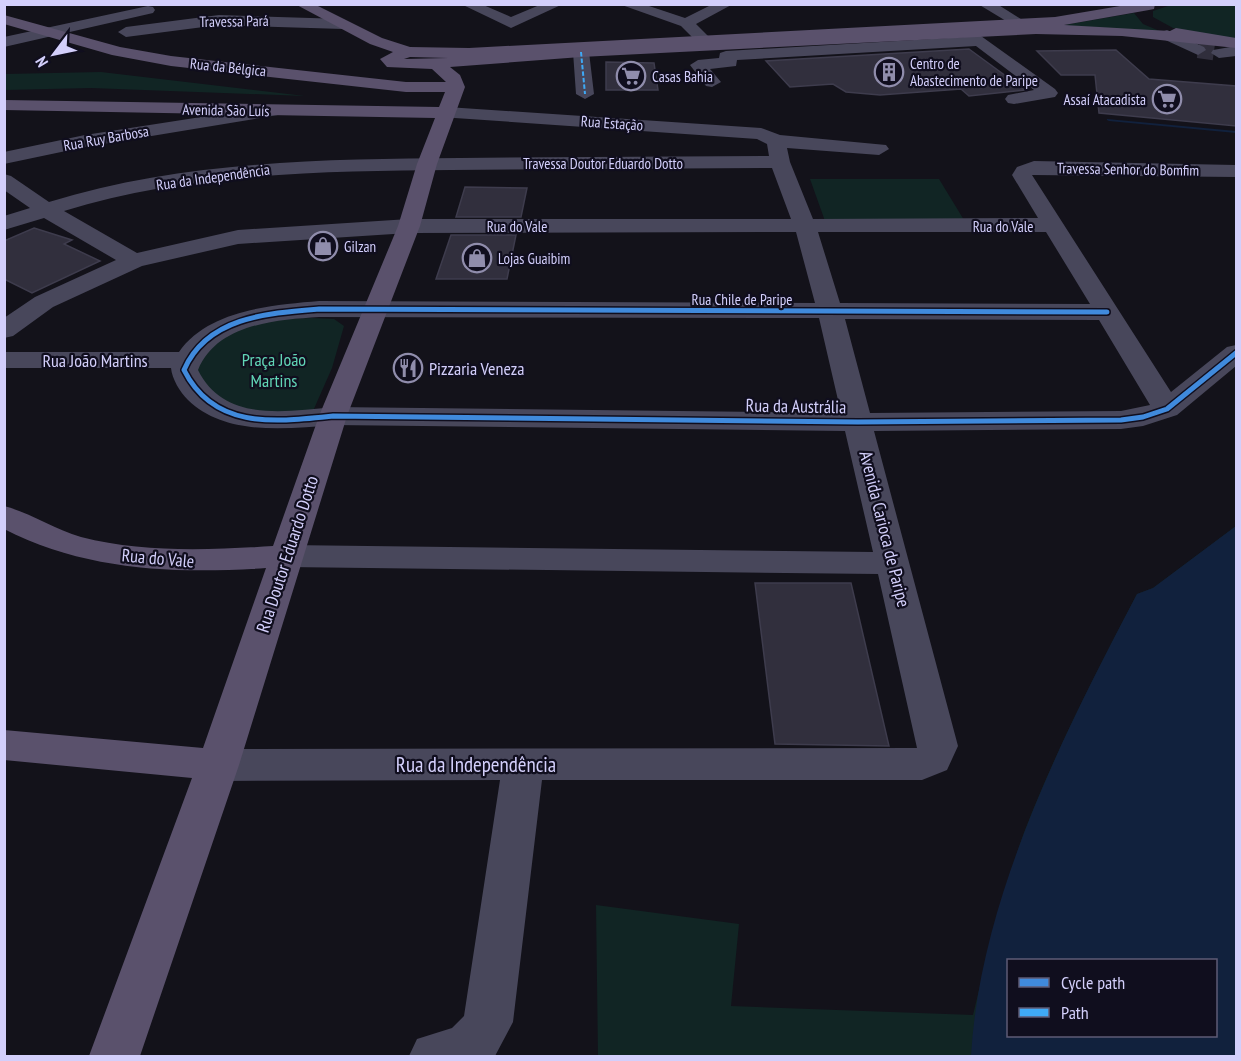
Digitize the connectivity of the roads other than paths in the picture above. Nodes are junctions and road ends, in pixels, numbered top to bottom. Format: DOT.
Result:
graph roads {
  1 [pos="303,4"];
  2 [pos="468,4"];
  3 [pos="556,4"];
  4 [pos="626,4"];
  5 [pos="726,4"];
  6 [pos="985,4"];
  7 [pos="1151,5"];
  8 [pos="162,7"];
  9 [pos="4,19"];
  10 [pos="511,23"];
  11 [pos="686,23"];
  12 [pos="343,24"];
  13 [pos="1033,30"];
  14 [pos="47,32"];
  15 [pos="126,32"];
  16 [pos="1167,35"];
  17 [pos="974,36"];
  18 [pos="376,41"];
  19 [pos="4,42"];
  20 [pos="1236,43"];
  21 [pos="1197,44"];
  22 [pos="516,50"];
  23 [pos="1236,51"];
  24 [pos="409,52"];
  25 [pos="581,52"];
  26 [pos="1219,53"];
  27 [pos="390,56"];
  28 [pos="725,57"];
  29 [pos="435,63"];
  30 [pos="767,72"];
  31 [pos="712,82"];
  32 [pos="456,87"];
  33 [pos="585,94"];
  34 [pos="1014,99"];
  35 [pos="9,106"];
  36 [pos="272,111"];
  37 [pos="447,113"];
  38 [pos="215,115"];
  39 [pos="879,149"];
  40 [pos="778,152"];
  41 [pos="4,158"];
  42 [pos="427,164"];
  43 [pos="1236,171"];
  44 [pos="4,180"];
  45 [pos="45,209"];
  46 [pos="4,223"];
  47 [pos="1051,225"];
  48 [pos="409,226"];
  49 [pos="805,226"];
  50 [pos="134,261"];
  51 [pos="376,307"];
  52 [pos="830,311"];
  53 [pos="1107,312"];
  54 [pos="4,330"];
  55 [pos="1236,352"];
  56 [pos="4,360"];
  57 [pos="186,360"];
  58 [pos="1167,409"];
  59 [pos="333,417"];
  60 [pos="858,422"];
  61 [pos="4,516"];
  62 [pos="286,556"];
  63 [pos="894,563"];
  64 [pos="4,745"];
  65 [pos="938,746"];
  66 [pos="523,763"];
  67 [pos="218,765"];
  68 [pos="114,1056"];
  69 [pos="435,1056"];
  1 -- 12 [label="main road"];
  2 -- 10 [label="street"];
  3 -- 10 [label="street"];
  4 -- 11 [label="street"];
  5 -- 11 [label="street"];
  6 -- 13 [label="street"];
  7 -- 13 [label="main road"];
  7 -- 21 [label="main road"];
  8 -- 14 [label="street"];
  9 -- 14 [label="main road, Rua da Bélgica"];
  10 -- 22 [label="street"];
  11 -- 28 [label="street"];
  12 -- 15 [label="street, Travessa Pará"];
  12 -- 18 [label="main road"];
  13 -- 16 [label="main road"];
  13 -- 17 [label="main road"];
  13 -- 28 [label="main road"];
  14 -- 19 [label="street"];
  14 -- 32 [label="main road, Rua da Bélgica"];
  16 -- 21 [label="street"];
  17 -- 28 [label="street"];
  17 -- 34 [label="street"];
  18 -- 24 [label="main road"];
  18 -- 27 [label="main road"];
  20 -- 21 [label="main road"];
  22 -- 24 [label="main road"];
  22 -- 28 [label="main road"];
  23 -- 26 [label="street"];
  24 -- 27 [label="main road"];
  25 -- 28 [label="main road"];
  25 -- 29 [label="main road"];
  25 -- 33 [label="street"];
  27 -- 29 [label="main road"];
  28 -- 30 [label="street"];
  28 -- 31 [label="street"];
  29 -- 32 [label="main road"];
  32 -- 37 [label="main road, Rua Doutor Eduardo Dotto"];
  35 -- 38 [label="main road, Avenida São Luís"];
  36 -- 37 [label="main road, Avenida São Luís"];
  36 -- 38 [label="street, Rua Ruy Barbosa"];
  37 -- 40 [label="street, Rua Estação"];
  37 -- 42 [label="main road, Rua Doutor Eduardo Dotto"];
  38 -- 41 [label="street, Rua Ruy Barbosa"];
  39 -- 40 [label="street"];
  40 -- 42 [label="street, Travessa Doutor Eduardo Dotto"];
  40 -- 49 [label="street, Avenida Carioca de Paripe"];
  42 -- 45 [label="street, Rua da Independência"];
  42 -- 48 [label="main road, Rua Doutor Eduardo Dotto"];
  43 -- 47 [label="street, Travessa Senhor do Bomfim"];
  44 -- 45 [label="street"];
  45 -- 46 [label="street, Rua da Independência"];
  45 -- 50 [label="street"];
  47 -- 49 [label="street, Rua do Vale"];
  47 -- 53 [label="street"];
  48 -- 49 [label="street, Rua do Vale"];
  48 -- 50 [label="street, Rua do Vale"];
  48 -- 51 [label="main road, Rua Doutor Eduardo Dotto"];
  49 -- 52 [label="street, Avenida Carioca de Paripe"];
  50 -- 54 [label="street, Rua do Vale"];
  51 -- 52 [label="street, Rua Chile de Paripe"];
  51 -- 57 [label="street"];
  51 -- 59 [label="main road, Rua Doutor Eduardo Dotto"];
  52 -- 53 [label="street, Rua Chile de Paripe"];
  52 -- 60 [label="street, Avenida Carioca de Paripe"];
  53 -- 58 [label="street"];
  55 -- 58 [label="street, Rua da Austrália"];
  56 -- 57 [label="street, Rua João Martins"];
  57 -- 59 [label="street"];
  58 -- 60 [label="street, Rua da Austrália"];
  59 -- 60 [label="street, Rua da Austrália"];
  59 -- 62 [label="main road, Rua Doutor Eduardo Dotto"];
  60 -- 63 [label="street, Avenida Carioca de Paripe"];
  61 -- 62 [label="main road, Rua do Vale"];
  62 -- 63 [label="street, Rua do Vale"];
  62 -- 67 [label="main road, Rua Doutor Eduardo Dotto"];
  63 -- 65 [label="street, Avenida Carioca de Paripe"];
  64 -- 67 [label="main road, Rua da Independência"];
  65 -- 66 [label="street, Rua da Independência"];
  66 -- 67 [label="street, Rua da Independência"];
  66 -- 69 [label="street"];
  67 -- 68 [label="main road, Rua Doutor Eduardo Dotto"];
}
